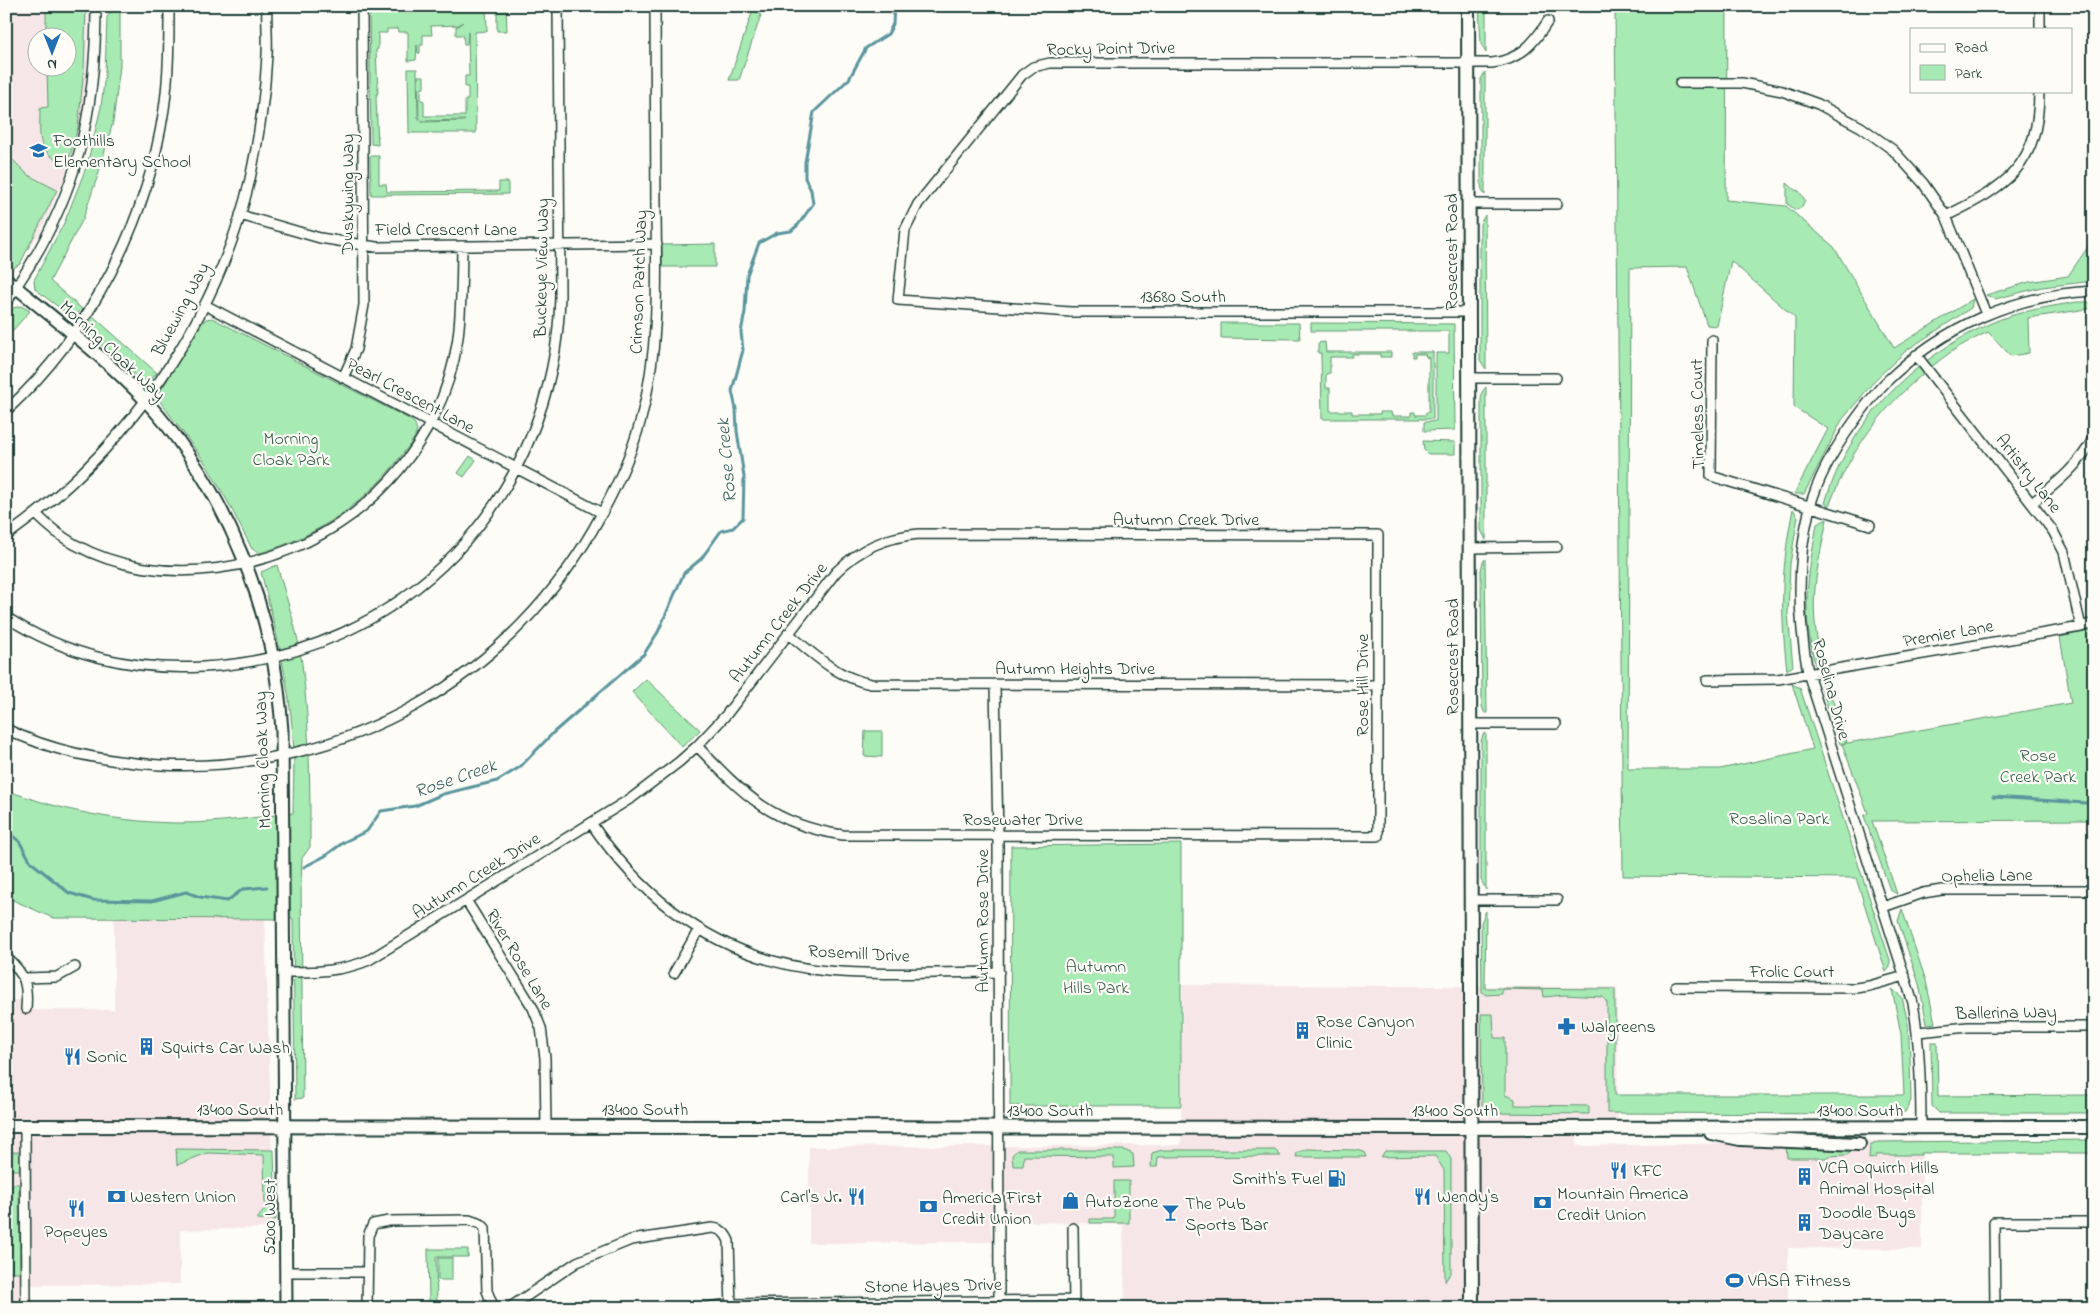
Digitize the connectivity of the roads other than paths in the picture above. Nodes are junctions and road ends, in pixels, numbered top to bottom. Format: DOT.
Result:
graph roads {
  1 [pos="96,6"];
  2 [pos="169,6"];
  3 [pos="267,6"];
  4 [pos="362,6"];
  5 [pos="558,6"];
  6 [pos="655,6"];
  7 [pos="1468,6"];
  8 [pos="2040,7"];
  9 [pos="1548,20"];
  10 [pos="2040,28"];
  11 [pos="1468,64"];
  12 [pos="1680,83"];
  13 [pos="2040,92"];
  14 [pos="1469,204"];
  15 [pos="1557,204"];
  16 [pos="240,215"];
  17 [pos="1946,216"];
  18 [pos="657,244"];
  19 [pos="559,245"];
  20 [pos="364,246"];
  21 [pos="462,246"];
  22 [pos="6,279"];
  23 [pos="16,287"];
  24 [pos="2094,291"];
  25 [pos="6,300"];
  26 [pos="898,300"];
  27 [pos="205,306"];
  28 [pos="1469,312"];
  29 [pos="1986,314"];
  30 [pos="72,334"];
  31 [pos="1712,340"];
  32 [pos="1916,355"];
  33 [pos="343,378"];
  34 [pos="1469,378"];
  35 [pos="1556,378"];
  36 [pos="145,400"];
  37 [pos="6,410"];
  38 [pos="430,423"];
  39 [pos="2094,436"];
  40 [pos="517,468"];
  41 [pos="2032,503"];
  42 [pos="1811,507"];
  43 [pos="602,513"];
  44 [pos="36,514"];
  45 [pos="1870,525"];
  46 [pos="1378,535"];
  47 [pos="6,536"];
  48 [pos="1469,548"];
  49 [pos="1557,548"];
  50 [pos="246,563"];
  51 [pos="6,617"];
  52 [pos="2094,623"];
  53 [pos="2081,627"];
  54 [pos="788,633"];
  55 [pos="273,657"];
  56 [pos="1808,673"];
  57 [pos="1707,680"];
  58 [pos="995,685"];
  59 [pos="1378,685"];
  60 [pos="1470,724"];
  61 [pos="1556,724"];
  62 [pos="6,729"];
  63 [pos="698,746"];
  64 [pos="282,755"];
  65 [pos="591,823"];
  66 [pos="998,836"];
  67 [pos="1378,836"];
  68 [pos="2094,890"];
  69 [pos="466,900"];
  70 [pos="1470,900"];
  71 [pos="1557,900"];
  72 [pos="1883,907"];
  73 [pos="699,929"];
  74 [pos="6,957"];
  75 [pos="74,967"];
  76 [pos="284,972"];
  77 [pos="998,972"];
  78 [pos="674,973"];
  79 [pos="1906,976"];
  80 [pos="25,978"];
  81 [pos="1676,987"];
  82 [pos="26,1008"];
  83 [pos="2094,1027"];
  84 [pos="1918,1032"];
  85 [pos="6,1126"];
  86 [pos="26,1126"];
  87 [pos="285,1126"];
  88 [pos="546,1127"];
  89 [pos="999,1127"];
  90 [pos="1921,1127"];
  91 [pos="2094,1127"];
  92 [pos="1471,1128"];
  93 [pos="1686,1128"];
  94 [pos="1859,1144"];
  95 [pos="2094,1222"];
  96 [pos="1073,1228"];
  97 [pos="286,1272"];
  98 [pos="368,1272"];
  99 [pos="999,1304"];
  100 [pos="1074,1304"];
  101 [pos="884,1305"];
  102 [pos="730,1306"];
  103 [pos="807,1306"];
  104 [pos="26,1308"];
  105 [pos="286,1308"];
  106 [pos="368,1308"];
  107 [pos="494,1308"];
  108 [pos="508,1308"];
  109 [pos="702,1308"];
  110 [pos="1472,1308"];
  111 [pos="1995,1308"];
  1 -- 23 [label="street"];
  2 -- 30 [label="street"];
  3 -- 16 [label="street, Bluewing Way"];
  4 -- 20 [label="street, Duskywing Way"];
  5 -- 19 [label="street, Buckeye View Way"];
  6 -- 18 [label="street, Crimson Patch Way"];
  7 -- 11 [label="main road, Rosecrest Road"];
  8 -- 10 [label="street"];
  9 -- 11 [label="street, Rocky Point Drive"];
  11 -- 14 [label="main road, Rosecrest Road"];
  11 -- 26 [label="street, Rocky Point Drive"];
  12 -- 17 [label="street"];
  13 -- 17 [label="street"];
  14 -- 15 [label="street"];
  14 -- 28 [label="main road, Rosecrest Road"];
  16 -- 20 [label="street, Field Crescent Lane"];
  16 -- 27 [label="street, Bluewing Way"];
  17 -- 29 [label="street"];
  18 -- 19 [label="street, Field Crescent Lane"];
  18 -- 43 [label="street, Crimson Patch Way"];
  19 -- 21 [label="street, Field Crescent Lane"];
  19 -- 40 [label="street, Buckeye View Way"];
  20 -- 21 [label="street, Field Crescent Lane"];
  20 -- 33 [label="street, Duskywing Way"];
  21 -- 38 [label="street"];
  22 -- 23 [label="street, Morning Cloak Way"];
  23 -- 25 [label="street"];
  23 -- 30 [label="street, Morning Cloak Way"];
  24 -- 29 [label="street, Roselina Drive"];
  26 -- 28 [label="street, 13680 South"];
  27 -- 33 [label="street, Pearl Crescent Lane"];
  27 -- 36 [label="street, Bluewing Way"];
  28 -- 34 [label="main road, Rosecrest Road"];
  29 -- 32 [label="street, Roselina Drive"];
  30 -- 36 [label="street, Morning Cloak Way"];
  30 -- 37 [label="street"];
  31 -- 42 [label="street, Timeless Court"];
  32 -- 41 [label="street, Artistry Lane"];
  32 -- 42 [label="street, Roselina Drive"];
  33 -- 38 [label="street, Pearl Crescent Lane"];
  34 -- 35 [label="street"];
  34 -- 48 [label="main road, Rosecrest Road"];
  36 -- 44 [label="street, Bluewing Way"];
  36 -- 50 [label="street, Morning Cloak Way"];
  38 -- 40 [label="street, Pearl Crescent Lane"];
  38 -- 50 [label="street"];
  39 -- 41 [label="street"];
  40 -- 43 [label="street, Pearl Crescent Lane"];
  40 -- 55 [label="street, Buckeye View Way"];
  41 -- 53 [label="street, Artistry Lane"];
  42 -- 45 [label="street"];
  42 -- 56 [label="street, Roselina Drive"];
  43 -- 64 [label="street, Crimson Patch Way"];
  44 -- 47 [label="street, Bluewing Way"];
  44 -- 50 [label="street"];
  46 -- 54 [label="street, Autumn Creek Drive"];
  46 -- 59 [label="street, Rose Hill Drive"];
  48 -- 49 [label="street"];
  48 -- 60 [label="main road, Rosecrest Road"];
  50 -- 55 [label="street, Morning Cloak Way"];
  51 -- 55 [label="street, Buckeye View Way"];
  52 -- 53 [label="street, Premier Lane"];
  53 -- 56 [label="street, Premier Lane"];
  54 -- 58 [label="street, Autumn Heights Drive"];
  54 -- 63 [label="street, Autumn Creek Drive"];
  55 -- 64 [label="street, Morning Cloak Way"];
  56 -- 57 [label="street, Premier Lane"];
  56 -- 72 [label="street, Roselina Drive"];
  58 -- 59 [label="street, Autumn Heights Drive"];
  58 -- 66 [label="street, Autumn Rose Drive"];
  59 -- 67 [label="street, Rose Hill Drive"];
  60 -- 61 [label="street"];
  60 -- 70 [label="main road, Rosecrest Road"];
  62 -- 64 [label="street, Crimson Patch Way"];
  63 -- 65 [label="street, Autumn Creek Drive"];
  63 -- 66 [label="street, Rosewater Drive"];
  64 -- 76 [label="street, Morning Cloak Way"];
  65 -- 69 [label="street, Autumn Creek Drive"];
  65 -- 73 [label="street, Rosemill Drive"];
  66 -- 67 [label="street, Rosewater Drive"];
  66 -- 77 [label="street, Autumn Rose Drive"];
  68 -- 72 [label="street, Ophelia Lane"];
  69 -- 76 [label="street, Autumn Creek Drive"];
  69 -- 88 [label="street, River Rose Lane"];
  70 -- 71 [label="street"];
  70 -- 92 [label="main road, Rosecrest Road"];
  72 -- 79 [label="street, Roselina Drive"];
  73 -- 77 [label="street, Rosemill Drive"];
  73 -- 78 [label="street"];
  74 -- 80 [label="street"];
  75 -- 80 [label="street"];
  76 -- 87 [label="street, Morning Cloak Way"];
  77 -- 89 [label="street, Autumn Rose Drive"];
  79 -- 81 [label="street, Frolic Court"];
  79 -- 84 [label="street, Roselina Drive"];
  80 -- 82 [label="street"];
  83 -- 84 [label="street, Ballerina Way"];
  84 -- 90 [label="street, Roselina Drive"];
  85 -- 86 [label="main road, 13400 South"];
  86 -- 87 [label="main road, 13400 South"];
  86 -- 104 [label="street"];
  87 -- 88 [label="main road, 13400 South"];
  87 -- 97 [label="street, 5200 West"];
  88 -- 89 [label="main road, 13400 South"];
  89 -- 92 [label="main road, 13400 South"];
  89 -- 99 [label="street, Autumn Rose Drive"];
  90 -- 91 [label="main road, 13400 South"];
  90 -- 93 [label="main road, 13400 South"];
  92 -- 93 [label="main road, 13400 South"];
  92 -- 110 [label="main road, Rosecrest Road"];
  93 -- 94 [label="main road"];
  95 -- 111 [label="street"];
  96 -- 100 [label="street"];
  97 -- 98 [label="street"];
  97 -- 105 [label="street, 5200 West"];
  98 -- 106 [label="street"];
  98 -- 107 [label="street"];
  99 -- 100 [label="street, Stone Hayes Drive"];
  99 -- 101 [label="street, Stone Hayes Drive"];
  101 -- 103 [label="street, Stone Hayes Drive"];
  102 -- 103 [label="street, Stone Hayes Drive"];
  102 -- 108 [label="street"];
  102 -- 109 [label="street, Stone Hayes Drive"];
}
